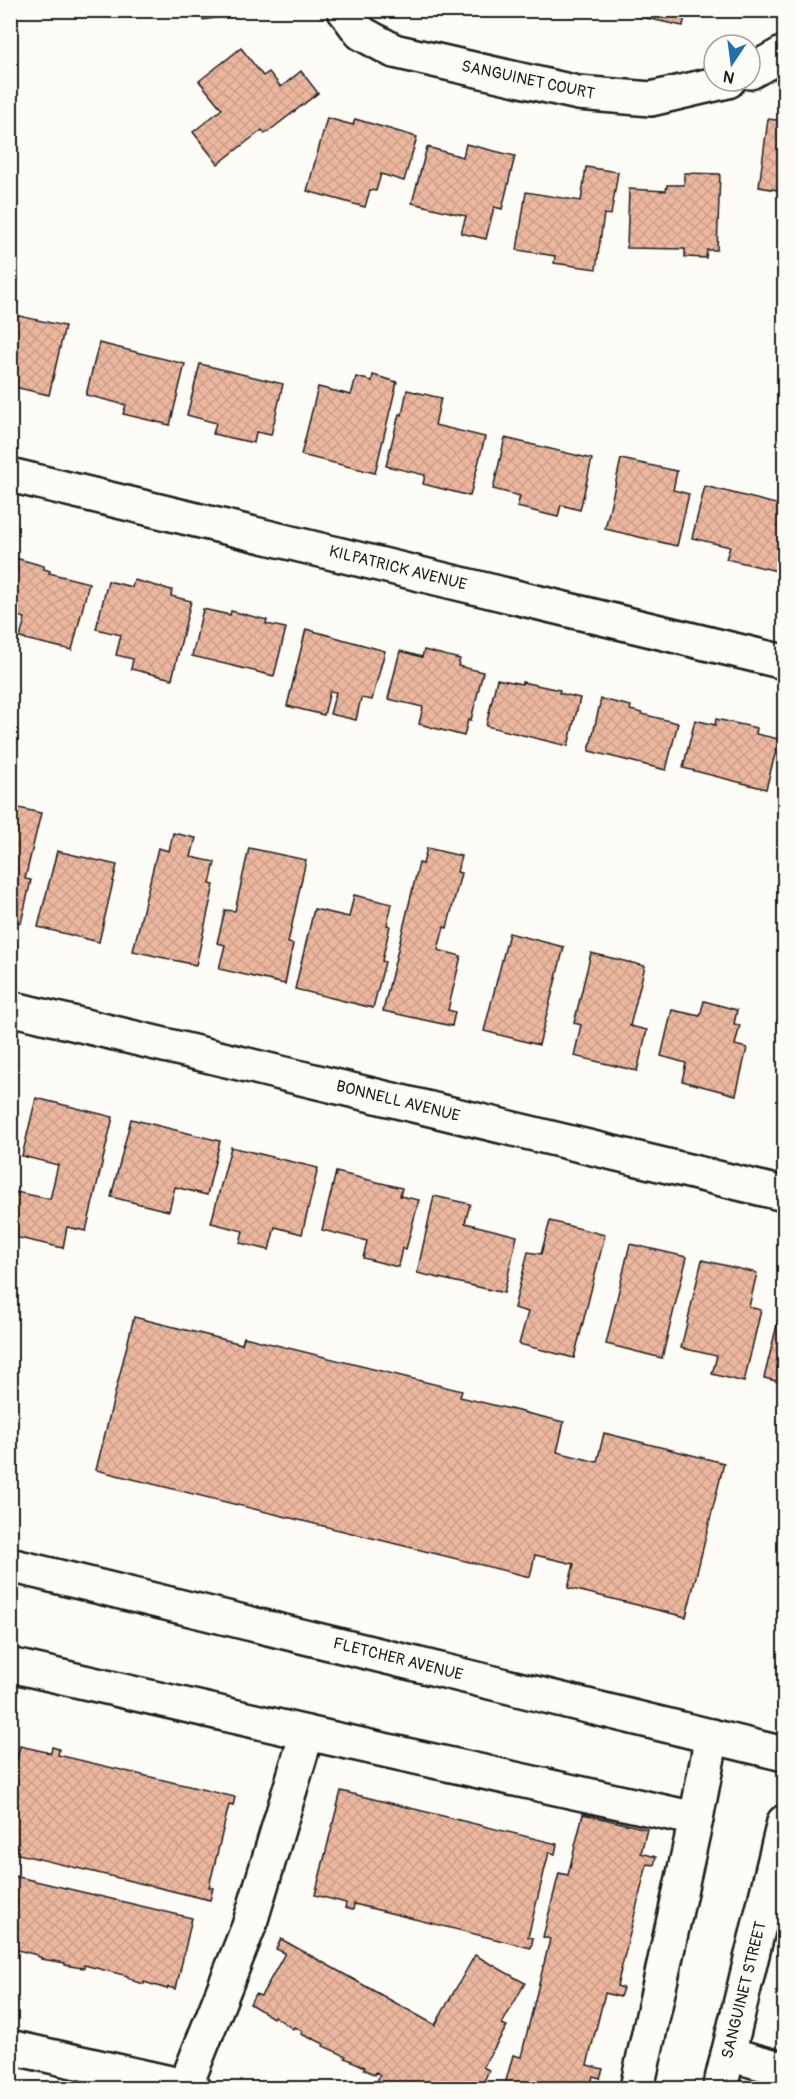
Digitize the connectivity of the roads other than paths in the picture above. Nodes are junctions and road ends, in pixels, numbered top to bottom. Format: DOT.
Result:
graph roads {
  1 [pos="344,10"];
  2 [pos="784,53"];
  3 [pos="762,65"];
  4 [pos="702,87"];
  5 [pos="10,475"];
  6 [pos="784,662"];
  7 [pos="10,1008"];
  8 [pos="784,1194"];
  9 [pos="10,1565"];
  10 [pos="10,1665"];
  11 [pos="307,1733"];
  12 [pos="712,1736"];
  13 [pos="784,1754"];
  14 [pos="696,1819"];
  15 [pos="784,1822"];
  16 [pos="10,2047"];
  17 [pos="728,2054"];
  18 [pos="784,2069"];
  19 [pos="148,2083"];
  20 [pos="189,2088"];
  21 [pos="637,2088"];
  22 [pos="720,2088"];
  1 -- 4 [label="street, SANGUINET COURT"];
  2 -- 3 [label="street"];
  5 -- 6 [label="street, KILPATRICK AVENUE"];
  7 -- 8 [label="street, BONNELL AVENUE"];
  9 -- 12 [label="street, FLETCHER AVENUE"];
  10 -- 11 [label="street"];
  11 -- 14 [label="street"];
  11 -- 20 [label="street"];
  12 -- 13 [label="street, FLETCHER AVENUE"];
  12 -- 14 [label="street"];
  14 -- 21 [label="street"];
  15 -- 17 [label="street, SANGUINET STREET"];
  16 -- 19 [label="street"];
  17 -- 18 [label="street"];
  17 -- 22 [label="street, SANGUINET STREET"];
  19 -- 20 [label="street"];
}
